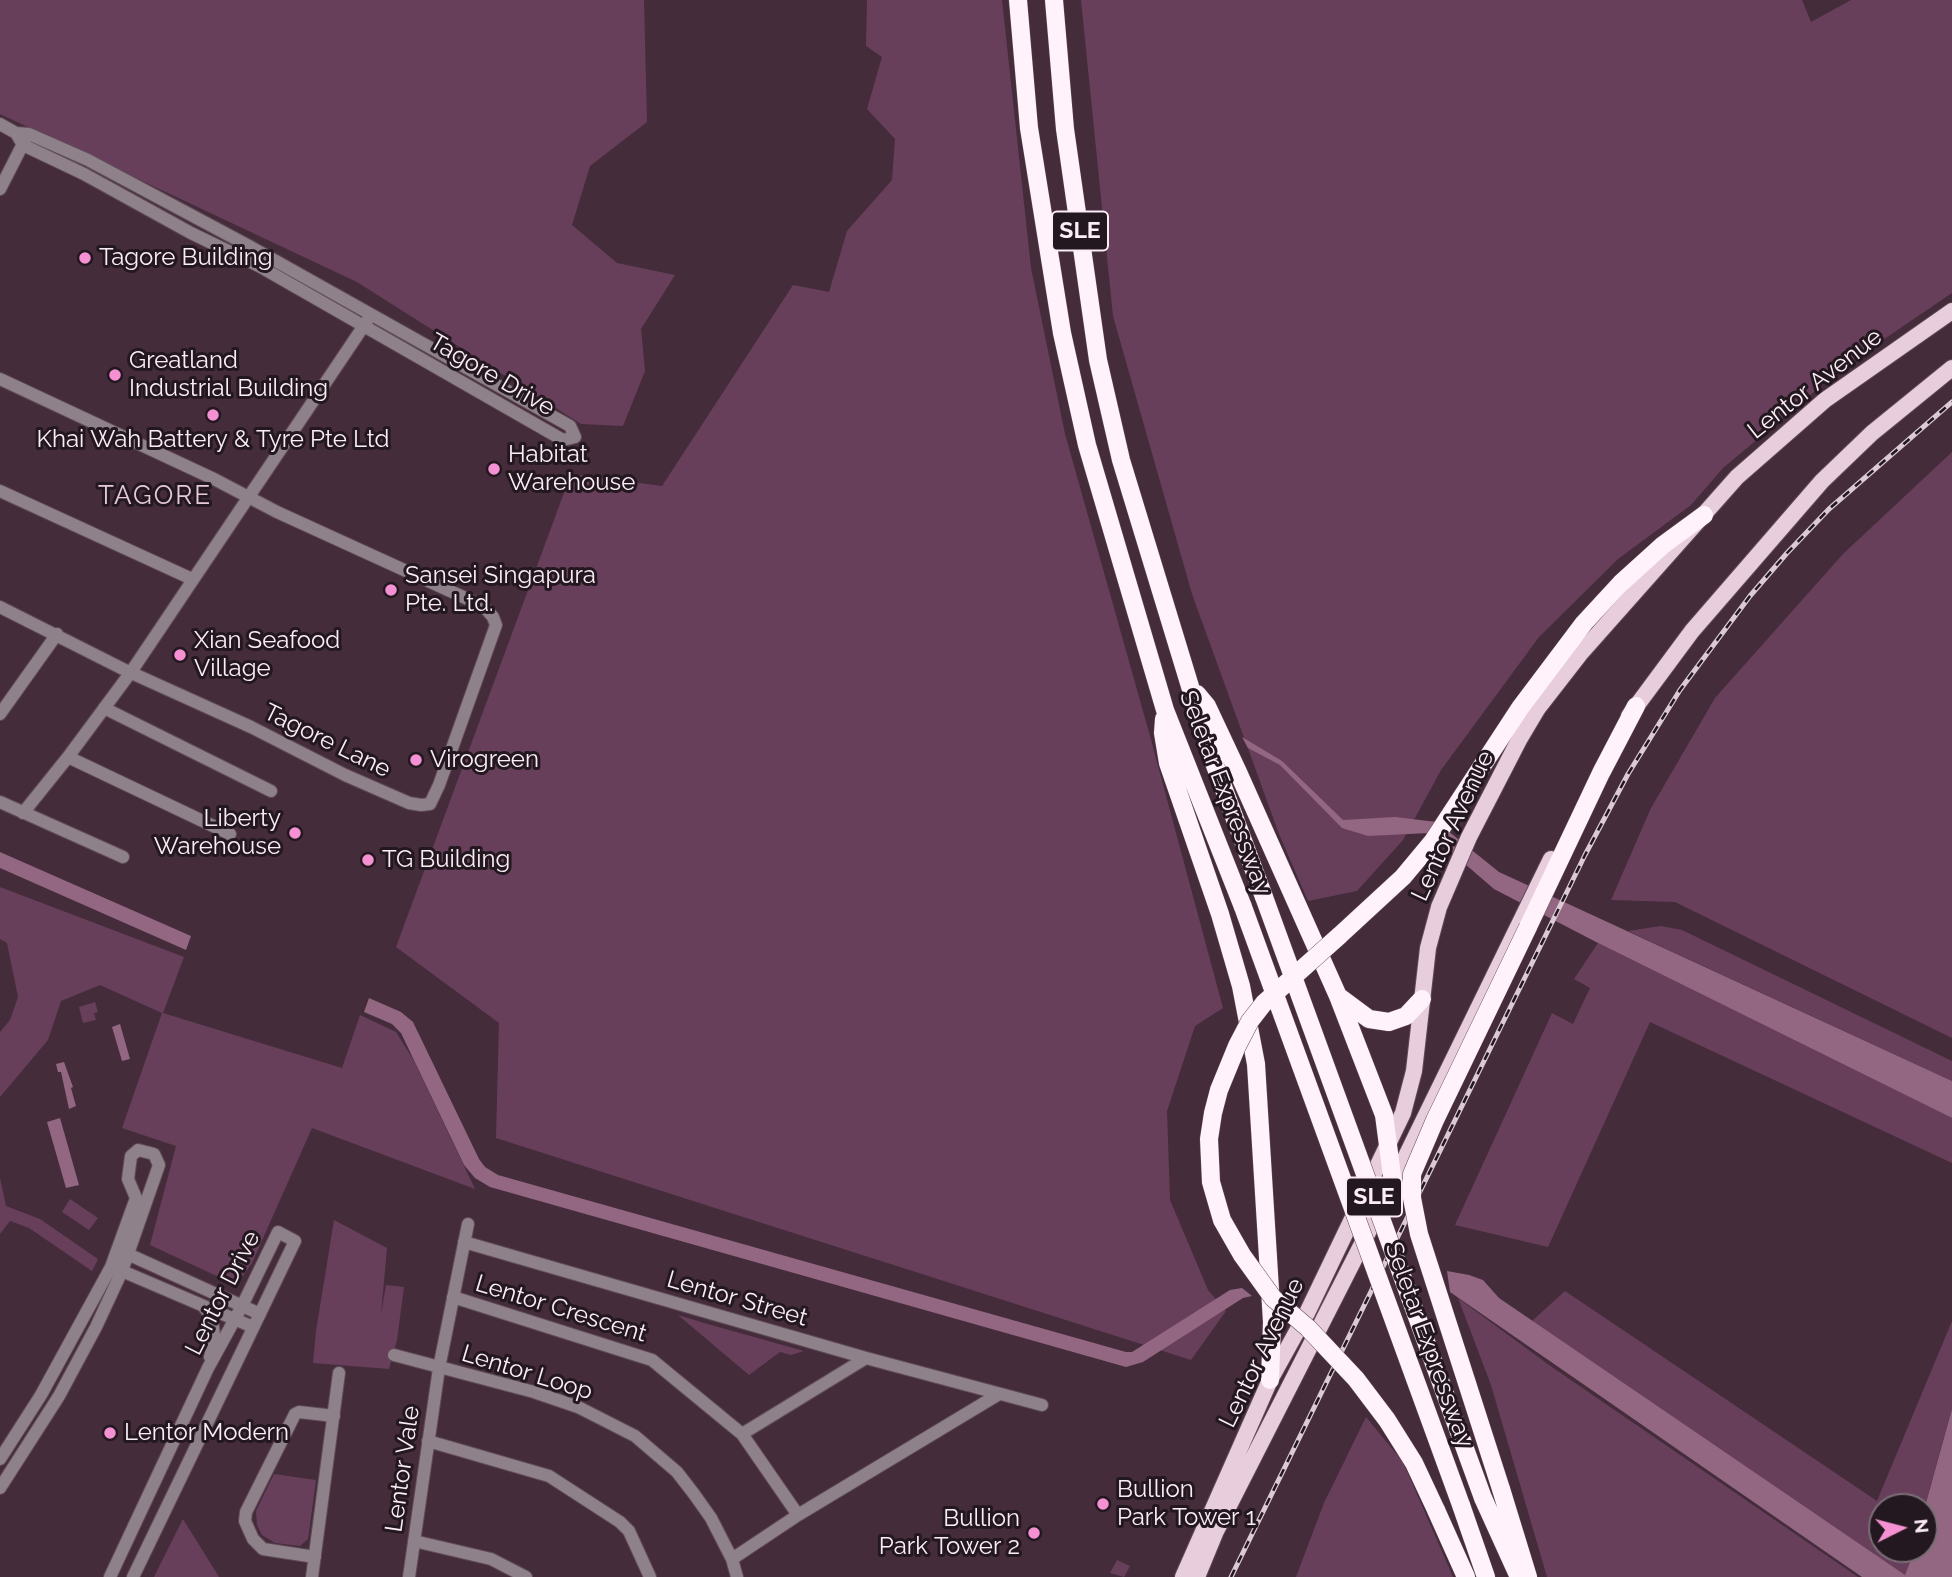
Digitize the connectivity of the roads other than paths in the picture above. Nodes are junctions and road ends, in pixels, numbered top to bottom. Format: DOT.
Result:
graph roads {
  1 [pos="1018,0"];
  2 [pos="1054,0"];
  3 [pos="0,124"];
  4 [pos="23,137"];
  5 [pos="0,189"];
  6 [pos="1952,311"];
  7 [pos="1952,317"];
  8 [pos="368,320"];
  9 [pos="1952,368"];
  10 [pos="0,379"];
  11 [pos="0,491"];
  12 [pos="249,497"];
  13 [pos="1704,515"];
  14 [pos="192,579"];
  15 [pos="0,607"];
  16 [pos="57,634"];
  17 [pos="131,672"];
  18 [pos="1189,687"];
  19 [pos="1636,706"];
  20 [pos="104,708"];
  21 [pos="1165,710"];
  22 [pos="0,714"];
  23 [pos="68,757"];
  24 [pos="271,791"];
  25 [pos="0,802"];
  26 [pos="23,813"];
  27 [pos="230,834"];
  28 [pos="123,857"];
  29 [pos="1545,880"];
  30 [pos="1338,996"];
  31 [pos="1422,999"];
  32 [pos="1390,1144"];
  33 [pos="1393,1183"];
  34 [pos="468,1224"];
  35 [pos="464,1242"];
  36 [pos="123,1252"];
  37 [pos="116,1269"];
  38 [pos="453,1297"];
  39 [pos="202,1306"];
  40 [pos="242,1306"];
  41 [pos="1307,1313"];
  42 [pos="260,1314"];
  43 [pos="235,1319"];
  44 [pos="1323,1324"];
  45 [pos="253,1327"];
  46 [pos="394,1355"];
  47 [pos="866,1358"];
  48 [pos="208,1368"];
  49 [pos="439,1368"];
  50 [pos="340,1373"];
  51 [pos="1270,1380"];
  52 [pos="999,1394"];
  53 [pos="1042,1405"];
  54 [pos="334,1416"];
  55 [pos="741,1434"];
  56 [pos="428,1441"];
  57 [pos="0,1459"];
  58 [pos="0,1488"];
  59 [pos="798,1515"];
  60 [pos="414,1541"];
  61 [pos="315,1557"];
  62 [pos="732,1559"];
  63 [pos="734,1576"];
  64 [pos="110,1577"];
  65 [pos="133,1577"];
  66 [pos="313,1577"];
  67 [pos="409,1577"];
  68 [pos="526,1577"];
  69 [pos="650,1577"];
  70 [pos="1182,1577"];
  71 [pos="1197,1577"];
  72 [pos="1466,1577"];
  73 [pos="1486,1577"];
  74 [pos="1519,1577"];
  75 [pos="1528,1577"];
  1 -- 21 [label="highway, Seletar Expressway / SLE"];
  2 -- 18 [label="highway, Seletar Expressway / SLE"];
  3 -- 4 [label="street, Tagore Drive"];
  4 -- 5 [label="street"];
  4 -- 8 [label="street, Tagore Drive"];
  6 -- 7 [label="main road"];
  6 -- 13 [label="main road, Lentor Avenue"];
  8 -- 8 [label="street, Tagore Drive"];
  8 -- 12 [label="street"];
  9 -- 19 [label="main road"];
  10 -- 12 [label="street"];
  11 -- 14 [label="street"];
  12 -- 14 [label="street"];
  12 -- 17 [label="street, Tagore Lane"];
  13 -- 31 [label="main road, Lentor Avenue"];
  13 -- 72 [label="highway, bridge"];
  14 -- 17 [label="street"];
  15 -- 16 [label="street, Tagore Lane"];
  16 -- 17 [label="street, Tagore Lane"];
  16 -- 22 [label="street"];
  17 -- 20 [label="street"];
  18 -- 30 [label="highway"];
  18 -- 74 [label="highway, Seletar Expressway / SLE, bridge"];
  19 -- 29 [label="highway"];
  20 -- 23 [label="street"];
  20 -- 24 [label="street"];
  21 -- 51 [label="highway"];
  21 -- 73 [label="highway, Seletar Expressway / SLE, bridge"];
  23 -- 26 [label="street"];
  23 -- 27 [label="street"];
  25 -- 26 [label="street"];
  26 -- 28 [label="street"];
  29 -- 33 [label="main road, Lentor Avenue"];
  29 -- 75 [label="highway, bridge"];
  30 -- 31 [label="highway"];
  30 -- 32 [label="highway"];
  31 -- 32 [label="main road, Lentor Avenue"];
  32 -- 33 [label="highway"];
  32 -- 41 [label="main road, Lentor Avenue"];
  33 -- 44 [label="main road, Lentor Avenue"];
  34 -- 35 [label="street"];
  35 -- 38 [label="street"];
  35 -- 47 [label="street, Lentor Street"];
  36 -- 36 [label="street"];
  36 -- 37 [label="street"];
  36 -- 40 [label="street"];
  37 -- 39 [label="street"];
  37 -- 57 [label="street"];
  37 -- 58 [label="street"];
  38 -- 49 [label="street"];
  38 -- 55 [label="street, Lentor Crescent"];
  39 -- 43 [label="street"];
  39 -- 48 [label="street"];
  40 -- 42 [label="street"];
  40 -- 42 [label="street, Lentor Drive"];
  40 -- 43 [label="street, Lentor Drive"];
  41 -- 44 [label="main road"];
  41 -- 51 [label="main road, Lentor Avenue"];
  42 -- 45 [label="street, Lentor Drive"];
  43 -- 45 [label="street"];
  43 -- 48 [label="street, Lentor Drive"];
  44 -- 71 [label="main road, Lentor Avenue"];
  45 -- 65 [label="street, Lentor Drive"];
  46 -- 49 [label="street, Lentor Loop"];
  47 -- 52 [label="street, Lentor Street"];
  47 -- 55 [label="street"];
  48 -- 64 [label="street, Lentor Drive"];
  49 -- 56 [label="street, Lentor Vale"];
  49 -- 62 [label="street, Lentor Loop"];
  50 -- 54 [label="street"];
  51 -- 70 [label="main road, Lentor Avenue"];
  52 -- 53 [label="street, Lentor Street"];
  52 -- 59 [label="street"];
  54 -- 61 [label="street"];
  54 -- 61 [label="street"];
  55 -- 59 [label="street, Lentor Crescent"];
  56 -- 60 [label="street, Lentor Vale"];
  56 -- 69 [label="street"];
  59 -- 62 [label="street"];
  60 -- 67 [label="street, Lentor Vale"];
  60 -- 68 [label="street"];
  61 -- 66 [label="street"];
  62 -- 63 [label="street, Lentor Loop"];
}
